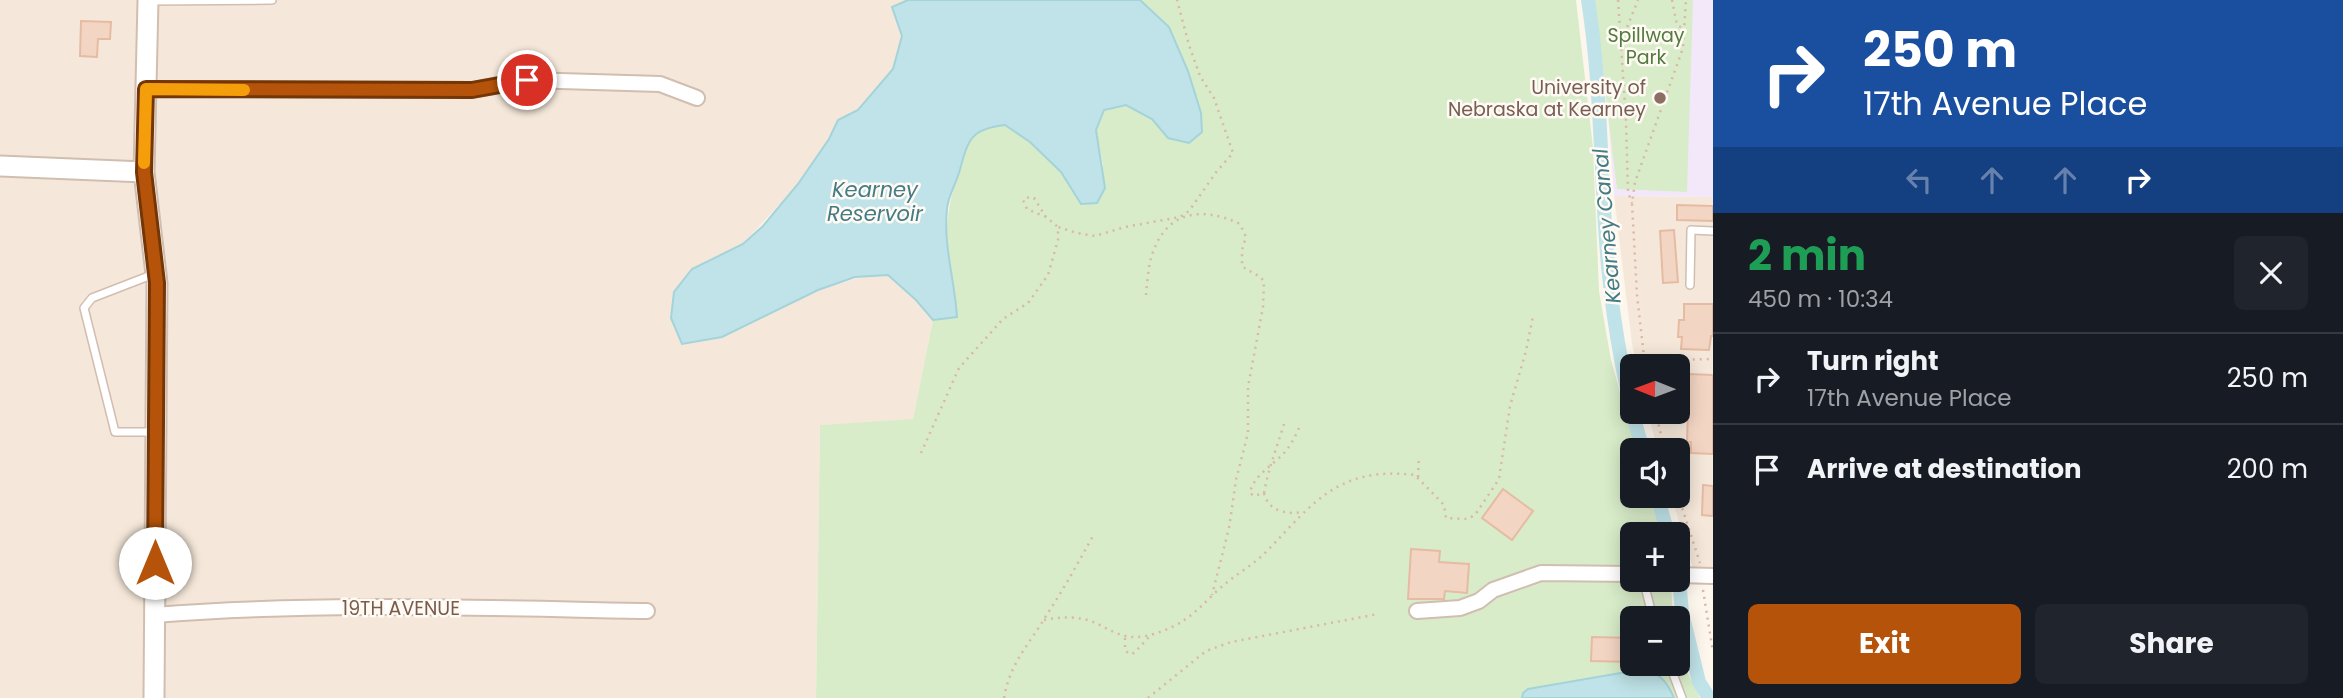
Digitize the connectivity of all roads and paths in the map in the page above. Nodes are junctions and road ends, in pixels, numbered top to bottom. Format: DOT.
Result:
graph roads {
  1 [pos="272,0"];
  2 [pos="1177,0"];
  3 [pos="1618,0"];
  4 [pos="1638,0"];
  5 [pos="1672,0"];
  6 [pos="1686,0"];
  7 [pos="148,1"];
  8 [pos="1684,29"];
  9 [pos="1621,43"];
  10 [pos="146,89"];
  11 [pos="697,98"];
  12 [pos="0,166"];
  13 [pos="144,172"];
  14 [pos="1632,203"];
  15 [pos="1046,217"];
  16 [pos="1180,217"];
  17 [pos="1058,227"];
  18 [pos="1713,231"];
  19 [pos="156,274"];
  20 [pos="1690,285"];
  21 [pos="1146,295"];
  22 [pos="1532,316"];
  23 [pos="1644,354"];
  24 [pos="1690,359"];
  25 [pos="1713,359"];
  26 [pos="1284,424"];
  27 [pos="1299,428"];
  28 [pos="156,432"];
  29 [pos="921,453"];
  30 [pos="1419,456"];
  31 [pos="1272,464"];
  32 [pos="1418,477"];
  33 [pos="1264,493"];
  34 [pos="1304,512"];
  35 [pos="1093,536"];
  36 [pos="1620,574"];
  37 [pos="1690,575"];
  38 [pos="1713,576"];
  39 [pos="1211,597"];
  40 [pos="647,611"];
  41 [pos="1417,611"];
  42 [pos="1378,614"];
  43 [pos="154,615"];
  44 [pos="1044,620"];
  45 [pos="1152,635"];
  46 [pos="1125,636"];
  47 [pos="1674,676"];
  48 [pos="154,698"];
  49 [pos="1004,698"];
  50 [pos="1147,698"];
  51 [pos="1682,698"];
  1 -- 7 [label="lane"];
  2 -- 16 [label="path"];
  3 -- 9 [label="path"];
  4 -- 9 [label="path"];
  5 -- 8 [label="path"];
  6 -- 8 [label="path"];
  7 -- 10 [label="street"];
  8 -- 14 [label="path"];
  9 -- 14 [label="path"];
  10 -- 11 [label="street"];
  10 -- 13 [label="street"];
  12 -- 13 [label="street"];
  13 -- 19 [label="street"];
  14 -- 23 [label="path"];
  15 -- 15 [label="path"];
  15 -- 17 [label="path"];
  16 -- 17 [label="path"];
  16 -- 21 [label="path"];
  16 -- 39 [label="path"];
  17 -- 29 [label="path"];
  18 -- 20 [label="lane"];
  19 -- 28 [label="street"];
  19 -- 28 [label="lane"];
  22 -- 32 [label="path"];
  24 -- 25 [label="path"];
  26 -- 31 [label="path"];
  27 -- 31 [label="path"];
  28 -- 43 [label="street"];
  30 -- 32 [label="path"];
  31 -- 33 [label="path"];
  31 -- 33 [label="path"];
  32 -- 34 [label="path"];
  33 -- 34 [label="path"];
  34 -- 39 [label="path"];
  35 -- 44 [label="path"];
  36 -- 41 [label="street"];
  37 -- 38 [label="street"];
  39 -- 45 [label="path"];
  40 -- 43 [label="street, 19TH AVENUE"];
  42 -- 50 [label="path"];
  43 -- 48 [label="street"];
  44 -- 46 [label="path"];
  44 -- 49 [label="path"];
  45 -- 46 [label="path"];
  45 -- 46 [label="path"];
  47 -- 51 [label="lane"];
}
